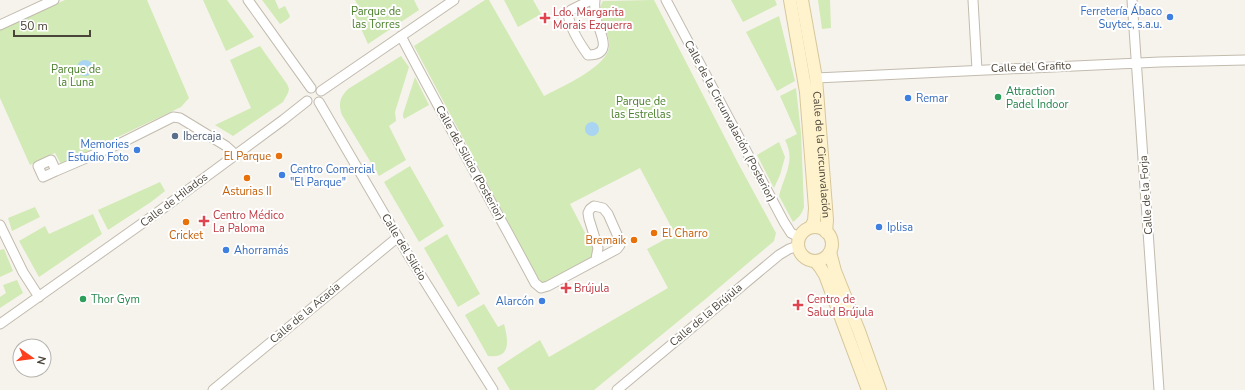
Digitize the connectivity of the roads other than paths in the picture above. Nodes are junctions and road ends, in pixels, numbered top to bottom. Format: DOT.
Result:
graph roads {
  1 [pos="54,0"];
  2 [pos="248,0"];
  3 [pos="454,0"];
  4 [pos="591,0"];
  5 [pos="595,0"];
  6 [pos="666,0"];
  7 [pos="790,0"];
  8 [pos="802,0"];
  9 [pos="973,0"];
  10 [pos="1132,0"];
  11 [pos="0,25"];
  12 [pos="401,36"];
  13 [pos="1245,60"];
  14 [pos="1137,63"];
  15 [pos="977,70"];
  16 [pos="810,79"];
  17 [pos="311,88"];
  18 [pos="321,91"];
  19 [pos="307,101"];
  20 [pos="319,102"];
  21 [pos="236,155"];
  22 [pos="56,171"];
  23 [pos="0,226"];
  24 [pos="812,228"];
  25 [pos="826,232"];
  26 [pos="398,237"];
  27 [pos="3,241"];
  28 [pos="799,242"];
  29 [pos="830,252"];
  30 [pos="596,259"];
  31 [pos="815,261"];
  32 [pos="39,297"];
  33 [pos="0,324"];
  34 [pos="213,390"];
  35 [pos="493,390"];
  36 [pos="617,390"];
  37 [pos="868,390"];
  38 [pos="880,390"];
  39 [pos="1159,390"];
  1 -- 11 [label="street"];
  2 -- 17 [label="street"];
  3 -- 12 [label="street"];
  4 -- 5 [label="street"];
  6 -- 28 [label="street, Calle de la Circunvalación (Posterior)"];
  7 -- 16 [label="street, Calle de la Circunvalación"];
  8 -- 16 [label="street, Calle de la Circunvalación"];
  9 -- 15 [label="street"];
  10 -- 14 [label="street, Calle de la Forja"];
  12 -- 18 [label="street"];
  12 -- 30 [label="street, Calle del Silicio (Posterior)"];
  13 -- 14 [label="street, Calle del Grafito"];
  14 -- 15 [label="street, Calle del Grafito"];
  14 -- 39 [label="street, Calle de la Forja"];
  15 -- 16 [label="street, Calle del Grafito"];
  16 -- 24 [label="street, Calle de la Circunvalación"];
  16 -- 25 [label="street, Calle de la Circunvalación"];
  17 -- 18 [label="street"];
  17 -- 19 [label="street"];
  18 -- 20 [label="street"];
  19 -- 20 [label="street"];
  19 -- 21 [label="street, Calle de Hilados"];
  20 -- 26 [label="street, Calle del Silicio"];
  21 -- 22 [label="street"];
  21 -- 32 [label="street, Calle de Hilados"];
  23 -- 27 [label="street"];
  24 -- 25 [label="street"];
  24 -- 28 [label="street"];
  25 -- 29 [label="street"];
  26 -- 34 [label="street, Calle de la Acacia"];
  26 -- 35 [label="street, Calle del Silicio"];
  27 -- 32 [label="street"];
  28 -- 31 [label="street"];
  28 -- 36 [label="street, Calle de la Brújula"];
  29 -- 31 [label="street"];
  29 -- 38 [label="street"];
  30 -- 30 [label="street"];
  31 -- 37 [label="street"];
  32 -- 33 [label="street, Calle de Hilados"];
}
